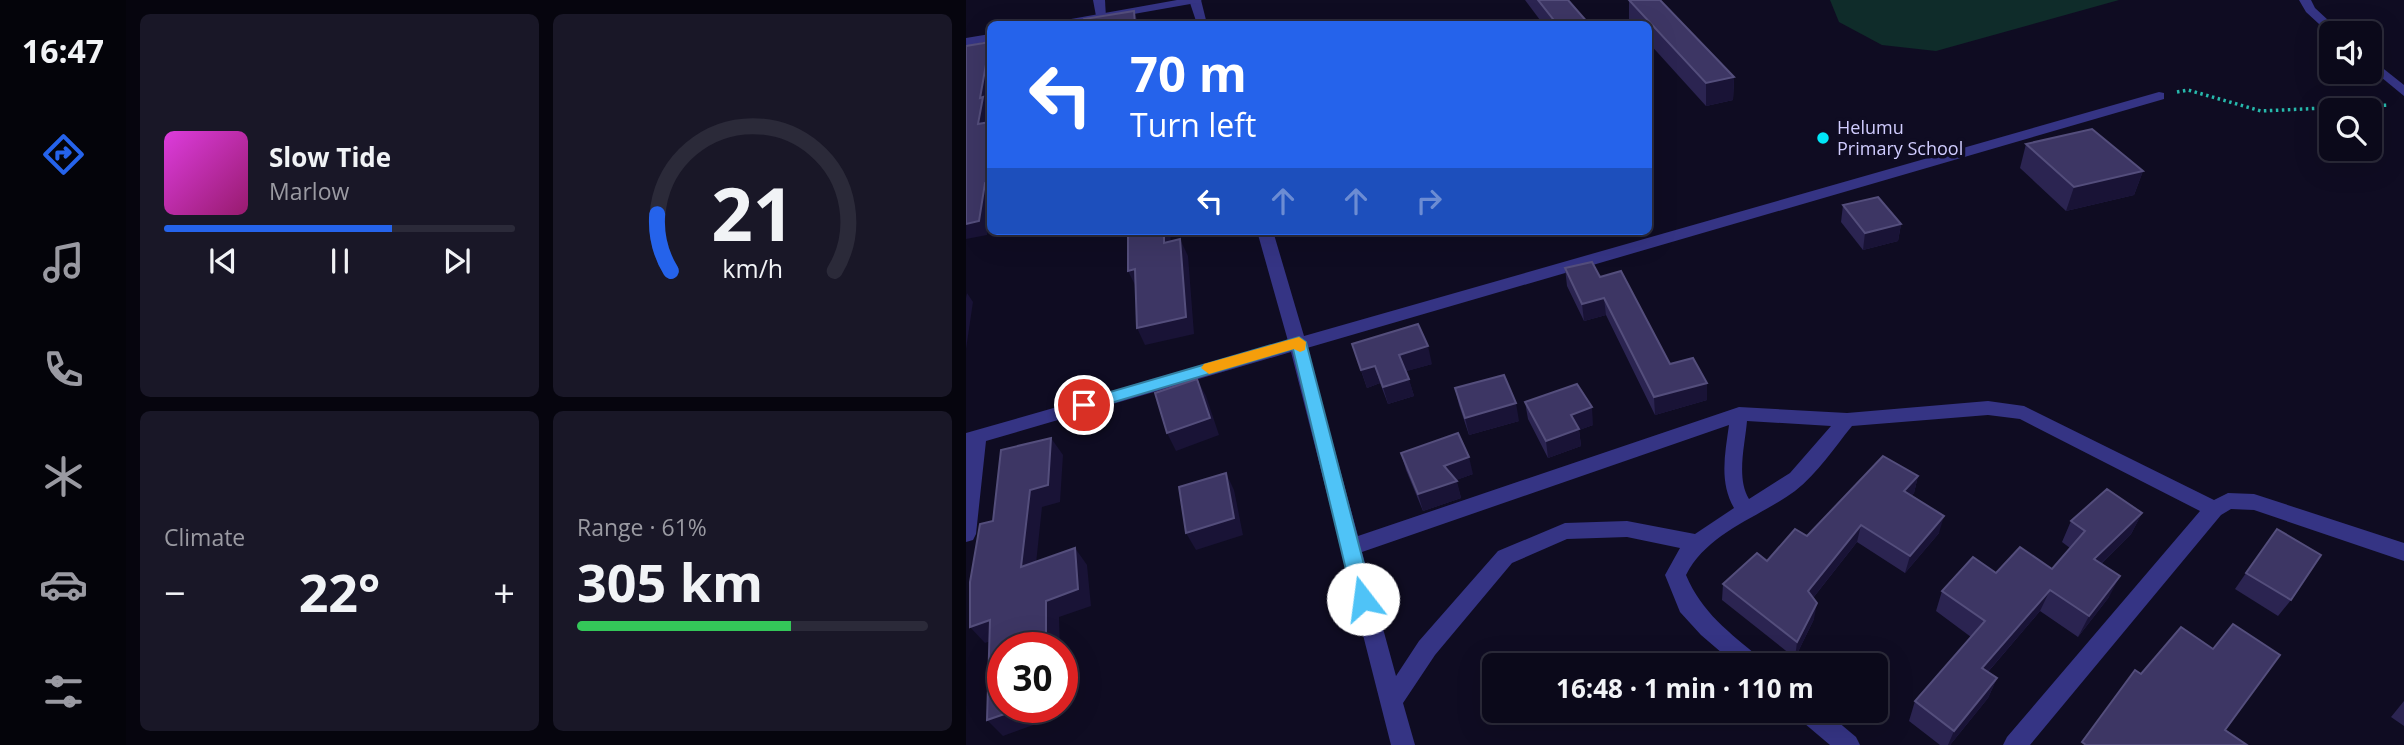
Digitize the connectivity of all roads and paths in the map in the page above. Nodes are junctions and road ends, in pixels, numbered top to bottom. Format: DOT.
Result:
graph roads {
  1 [pos="1100,0"];
  2 [pos="1195,0"];
  3 [pos="2305,0"];
  4 [pos="1102,16"];
  5 [pos="1076,21"];
  6 [pos="1201,21"];
  7 [pos="2322,21"];
  8 [pos="987,39"];
  9 [pos="966,43"];
  10 [pos="2382,73"];
  11 [pos="2404,92"];
  12 [pos="2159,96"];
  13 [pos="2391,105"];
  14 [pos="1266,235"];
  15 [pos="1299,342"];
  16 [pos="1739,414"];
  17 [pos="1847,420"];
  18 [pos="972,438"];
  19 [pos="2214,509"];
  20 [pos="1746,512"];
  21 [pos="966,534"];
  22 [pos="1698,543"];
  23 [pos="1349,548"];
  24 [pos="2404,552"];
  25 [pos="1738,653"];
  26 [pos="1391,702"];
  27 [pos="1822,723"];
  28 [pos="1403,745"];
  29 [pos="1848,745"];
  30 [pos="2015,745"];
  1 -- 4 [label="street"];
  2 -- 4 [label="street"];
  2 -- 6 [label="street"];
  3 -- 7 [label="street"];
  4 -- 5 [label="street"];
  8 -- 9 [label="street"];
  10 -- 11 [label="street"];
  12 -- 13 [label="path"];
  12 -- 15 [label="street"];
  14 -- 15 [label="street"];
  15 -- 18 [label="street"];
  15 -- 23 [label="street"];
  16 -- 17 [label="street"];
  16 -- 20 [label="street"];
  16 -- 23 [label="street"];
  17 -- 19 [label="street"];
  17 -- 20 [label="street"];
  18 -- 21 [label="street"];
  19 -- 24 [label="street"];
  19 -- 30 [label="street"];
  20 -- 22 [label="street"];
  22 -- 25 [label="street"];
  22 -- 26 [label="street"];
  23 -- 26 [label="street"];
  26 -- 28 [label="street"];
  27 -- 29 [label="street"];
}
